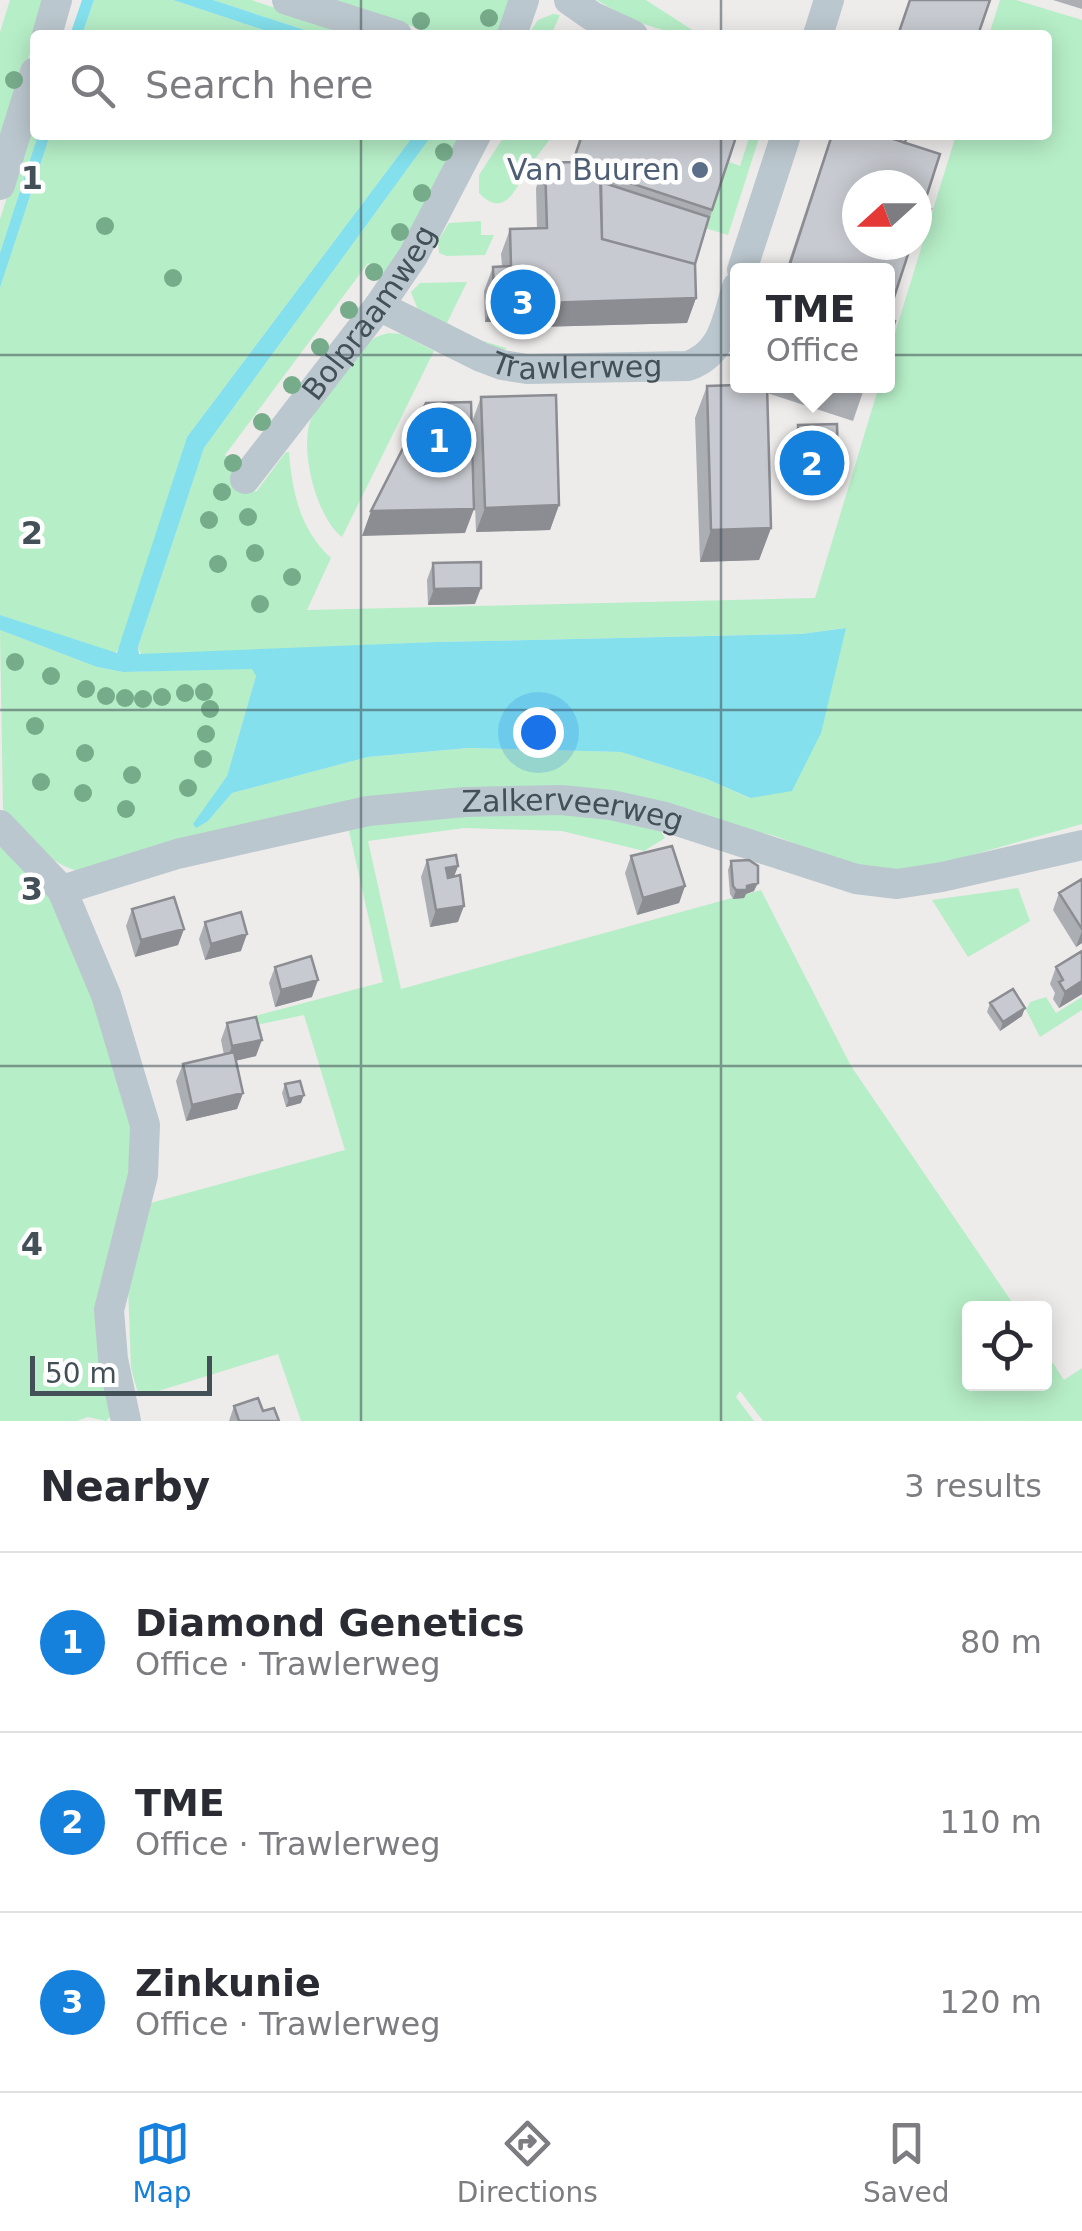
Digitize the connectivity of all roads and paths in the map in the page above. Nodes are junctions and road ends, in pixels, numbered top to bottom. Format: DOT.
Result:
graph roads {
  1 [pos="58,0"];
  2 [pos="287,0"];
  3 [pos="524,0"];
  4 [pos="569,0"];
  5 [pos="829,0"];
  6 [pos="48,30"];
  7 [pos="381,30"];
  8 [pos="514,30"];
  9 [pos="622,30"];
  10 [pos="820,30"];
  11 [pos="30,88"];
  12 [pos="473,140"];
  13 [pos="784,140"];
  14 [pos="0,185"];
  15 [pos="744,263"];
  16 [pos="379,306"];
  17 [pos="730,309"];
  18 [pos="245,480"];
  19 [pos="0,825"];
  20 [pos="1082,844"];
  21 [pos="62,890"];
  22 [pos="126,1421"];
  1 -- 6 [label="street"];
  2 -- 7 [label="street"];
  3 -- 8 [label="street"];
  4 -- 9 [label="street"];
  5 -- 10 [label="street"];
  11 -- 14 [label="street"];
  12 -- 16 [label="street, Bolpraamweg"];
  13 -- 15 [label="street"];
  16 -- 17 [label="street, Trawlerweg"];
  16 -- 18 [label="street, Bolpraamweg"];
  19 -- 21 [label="street"];
  20 -- 21 [label="street, Zalkerveerweg"];
  21 -- 22 [label="street"];
}
